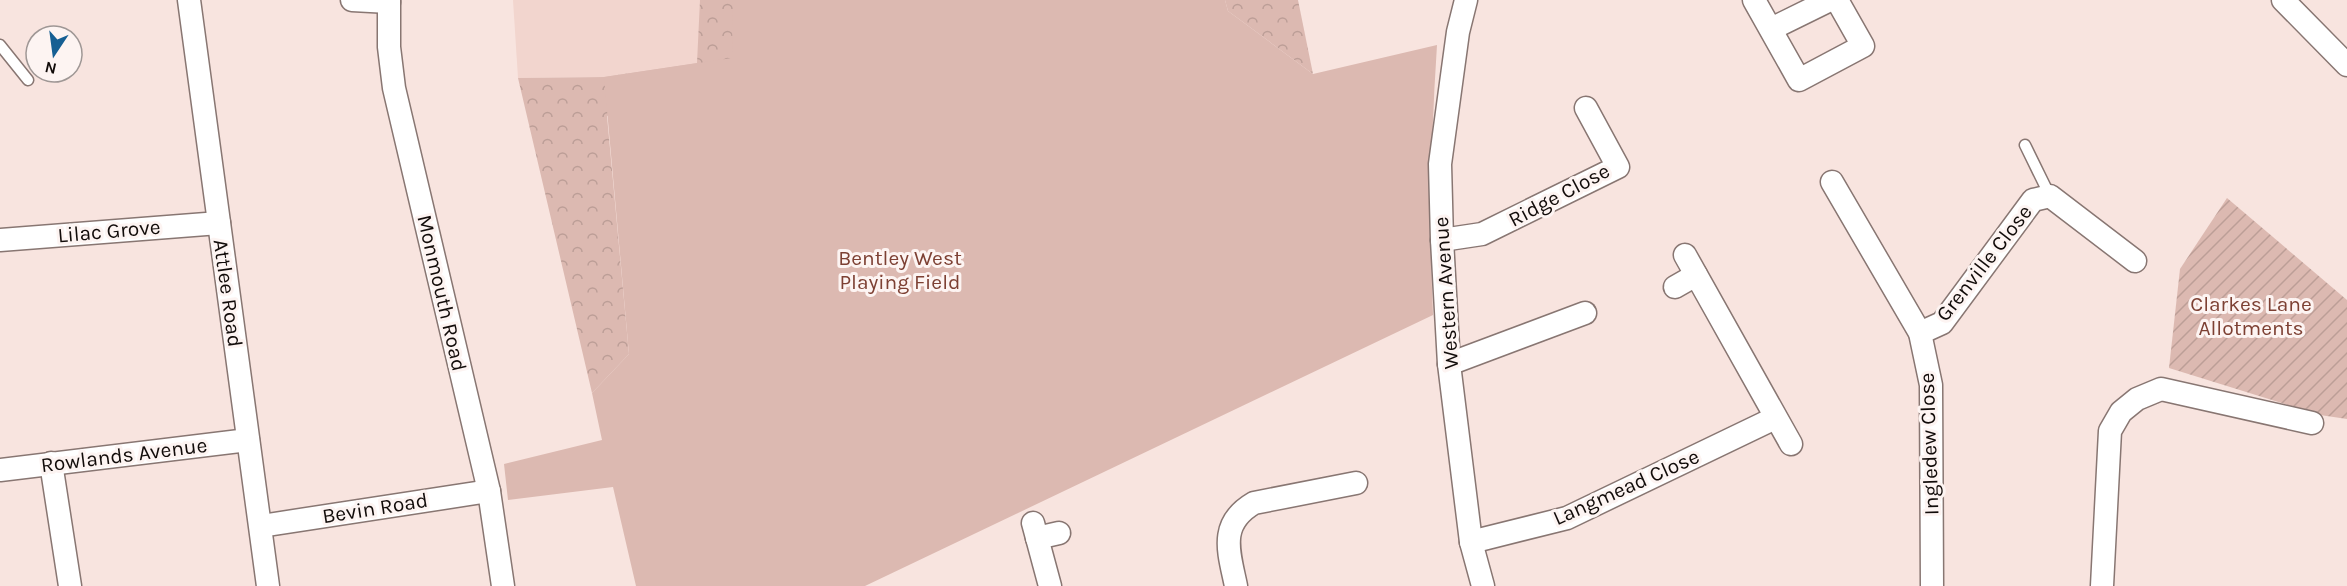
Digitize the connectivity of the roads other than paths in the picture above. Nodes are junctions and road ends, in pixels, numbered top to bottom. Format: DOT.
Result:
graph roads {
  1 [pos="189,0"];
  2 [pos="352,0"];
  3 [pos="1466,0"];
  4 [pos="1754,0"];
  5 [pos="1830,0"];
  6 [pos="1837,0"];
  7 [pos="2283,0"];
  8 [pos="389,1"];
  9 [pos="1771,29"];
  10 [pos="0,45"];
  11 [pos="2347,65"];
  12 [pos="24,75"];
  13 [pos="1586,108"];
  14 [pos="2025,145"];
  15 [pos="1832,182"];
  16 [pos="2050,196"];
  17 [pos="219,223"];
  18 [pos="0,240"];
  19 [pos="1442,240"];
  20 [pos="1685,255"];
  21 [pos="2135,261"];
  22 [pos="1696,275"];
  23 [pos="1675,287"];
  24 [pos="1585,313"];
  25 [pos="1920,333"];
  26 [pos="1449,364"];
  27 [pos="1775,418"];
  28 [pos="2312,423"];
  29 [pos="248,440"];
  30 [pos="1791,444"];
  31 [pos="51,463"];
  32 [pos="0,470"];
  33 [pos="1356,483"];
  34 [pos="489,491"];
  35 [pos="261,526"];
  36 [pos="1059,533"];
  37 [pos="1471,542"];
  38 [pos="70,586"];
  39 [pos="268,586"];
  40 [pos="503,586"];
  41 [pos="1050,586"];
  42 [pos="1236,586"];
  43 [pos="1483,586"];
  44 [pos="1932,586"];
  45 [pos="2102,586"];
  1 -- 17 [label="street, Attlee Road"];
  2 -- 8 [label="street"];
  3 -- 19 [label="street, Western Avenue"];
  4 -- 9 [label="street"];
  5 -- 9 [label="street"];
  6 -- 9 [label="street"];
  7 -- 11 [label="street"];
  8 -- 34 [label="street, Monmouth Road"];
  10 -- 12 [label="lane"];
  13 -- 19 [label="street, Ridge Close"];
  14 -- 16 [label="lane"];
  15 -- 25 [label="street, Ingledew Close"];
  16 -- 21 [label="street, Grenville Close"];
  16 -- 25 [label="street, Grenville Close"];
  17 -- 18 [label="street, Lilac Grove"];
  17 -- 29 [label="street, Attlee Road"];
  19 -- 26 [label="street, Western Avenue"];
  20 -- 22 [label="street"];
  22 -- 23 [label="street"];
  22 -- 27 [label="street"];
  24 -- 26 [label="street"];
  25 -- 44 [label="street, Ingledew Close"];
  26 -- 37 [label="street, Western Avenue"];
  27 -- 30 [label="street"];
  27 -- 37 [label="street, Langmead Close"];
  28 -- 45 [label="street"];
  29 -- 31 [label="street, Rowlands Avenue"];
  29 -- 35 [label="street, Attlee Road"];
  31 -- 32 [label="street, Rowlands Avenue"];
  31 -- 38 [label="street"];
  33 -- 42 [label="street"];
  34 -- 35 [label="street, Bevin Road"];
  34 -- 40 [label="street, Monmouth Road"];
  35 -- 39 [label="street, Attlee Road"];
  36 -- 41 [label="street"];
  37 -- 43 [label="street, Western Avenue"];
}
